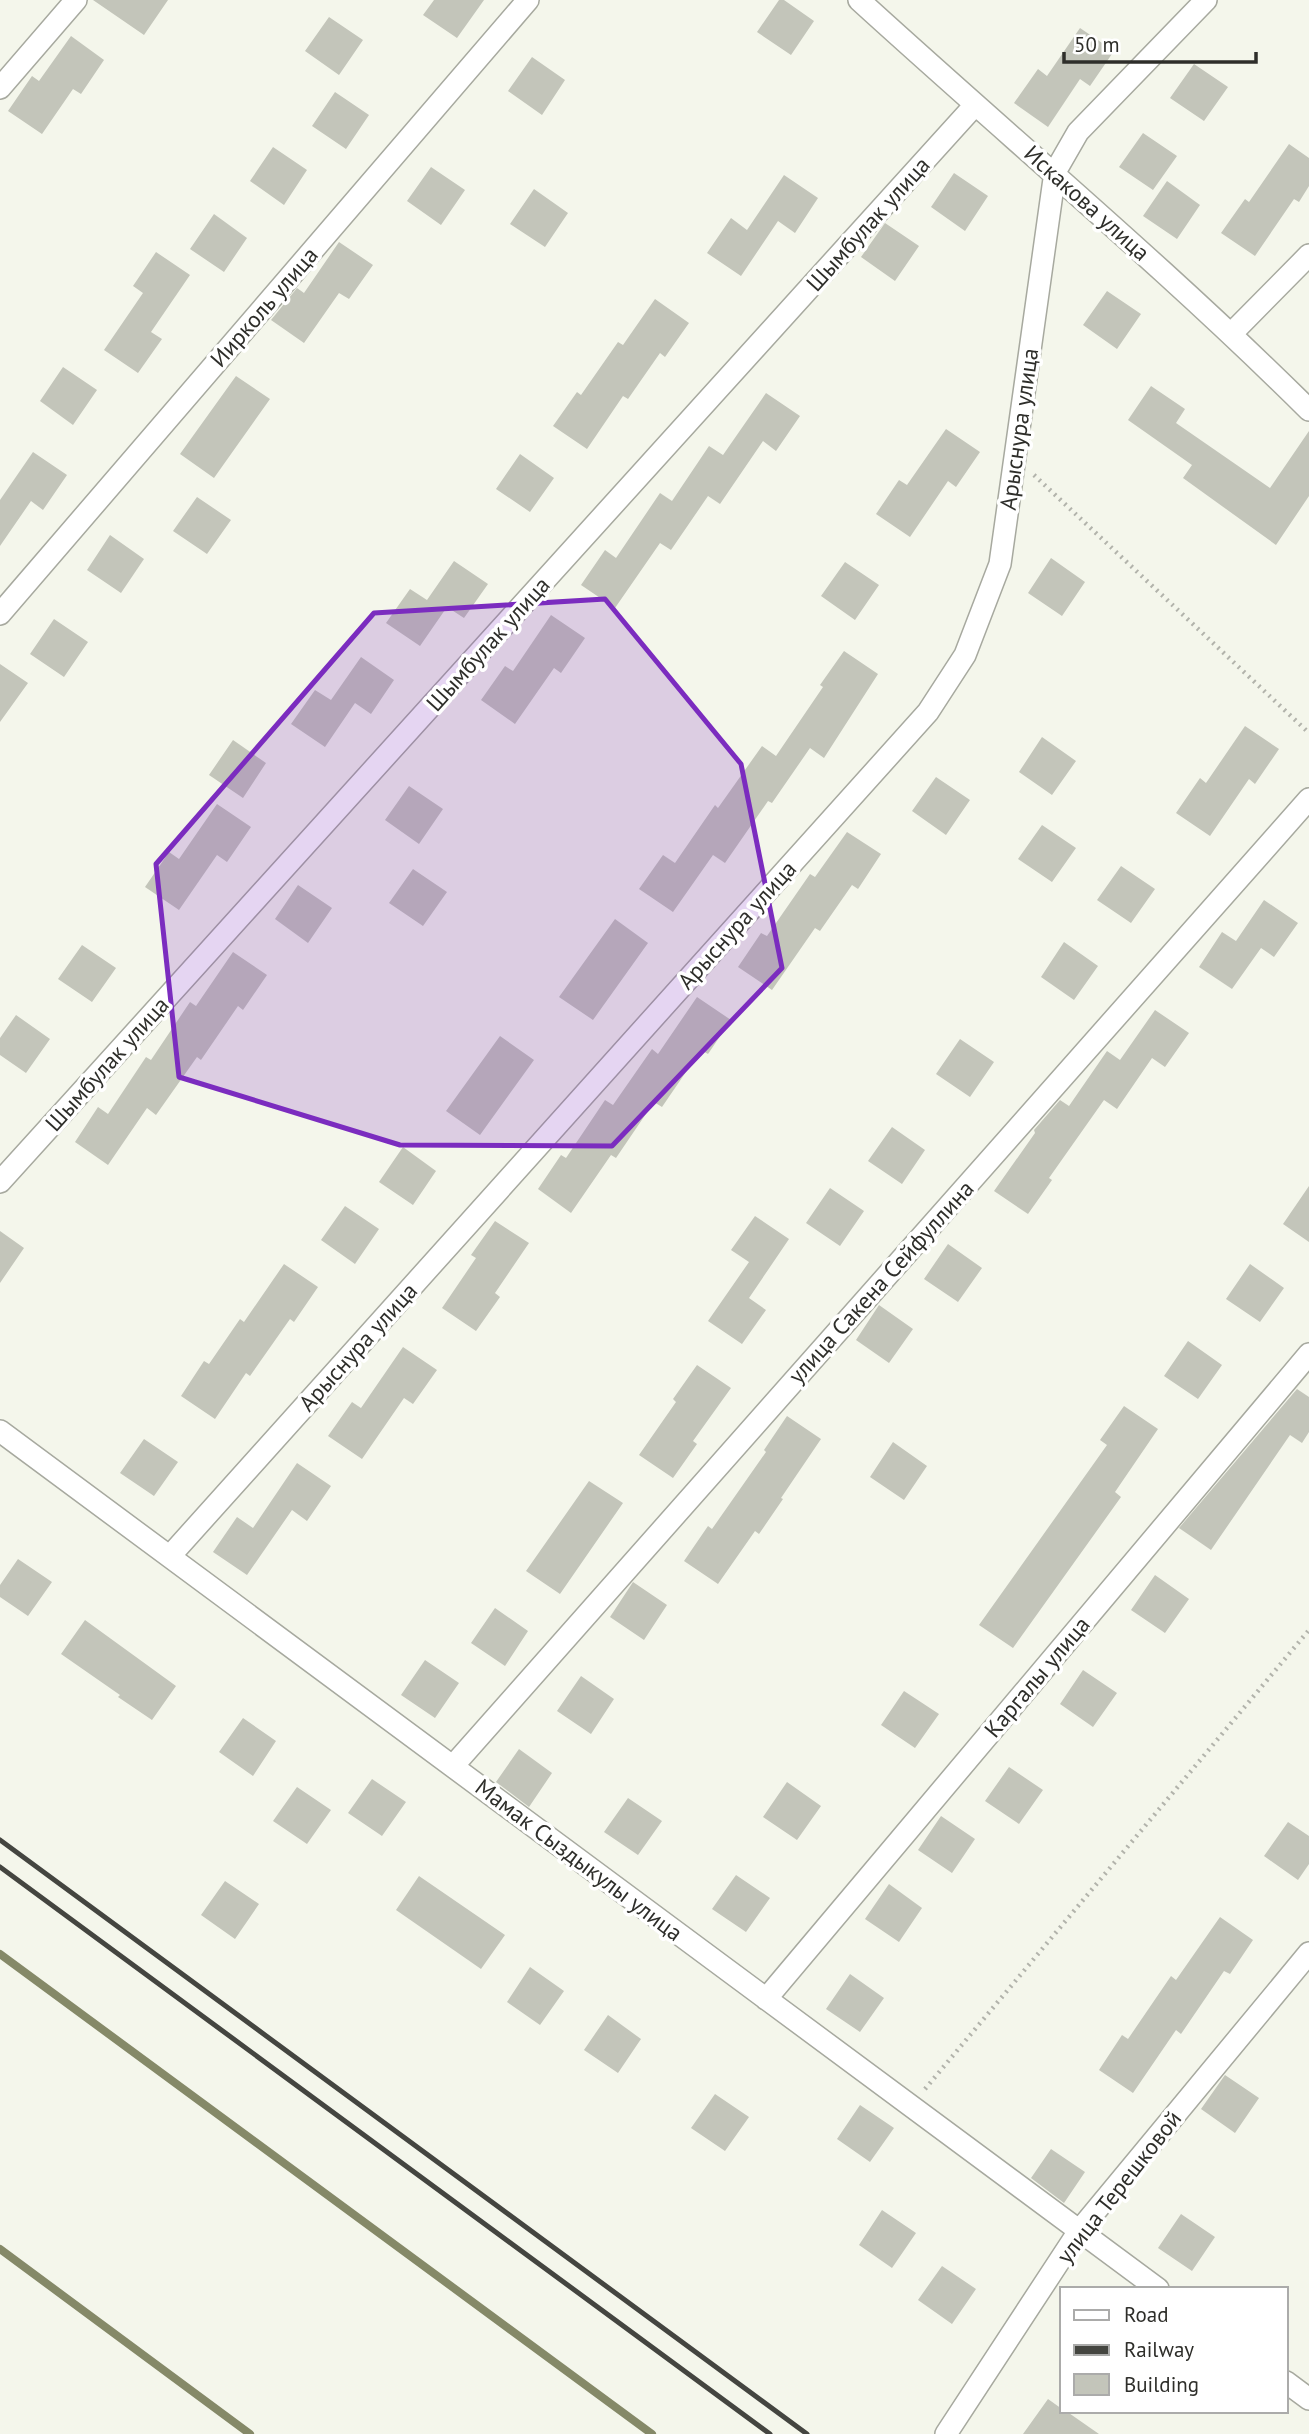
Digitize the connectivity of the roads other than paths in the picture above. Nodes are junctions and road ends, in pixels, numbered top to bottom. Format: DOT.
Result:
graph roads {
  1 [pos="76,0"];
  2 [pos="528,0"];
  3 [pos="859,0"];
  4 [pos="1206,0"];
  5 [pos="0,88"];
  6 [pos="975,106"];
  7 [pos="1055,172"];
  8 [pos="1309,255"];
  9 [pos="1232,333"];
  10 [pos="1309,410"];
  11 [pos="0,614"];
  12 [pos="1309,799"];
  13 [pos="0,1182"];
  14 [pos="1309,1354"];
  15 [pos="0,1430"];
  16 [pos="170,1556"];
  17 [pos="453,1766"];
  18 [pos="1309,1953"];
  19 [pos="766,1999"];
  20 [pos="1079,2231"];
  21 [pos="1155,2287"];
  22 [pos="1288,2383"];
  23 [pos="1309,2399"];
  24 [pos="946,2434"];
  1 -- 5 [label="street"];
  2 -- 11 [label="street, Иирколь улица"];
  3 -- 6 [label="street, Искакова улица"];
  4 -- 7 [label="street"];
  6 -- 7 [label="street, Искакова улица"];
  6 -- 13 [label="street, Шымбулак улица"];
  7 -- 9 [label="street, Искакова улица"];
  7 -- 16 [label="street, Арыснура улица"];
  8 -- 9 [label="street"];
  9 -- 10 [label="street, Искакова улица"];
  12 -- 17 [label="street, улица Сакена Сейфуллина"];
  14 -- 19 [label="street, Каргалы улица"];
  15 -- 16 [label="street, Мамак Сыздыкулы улица"];
  16 -- 17 [label="street, Мамак Сыздыкулы улица"];
  17 -- 19 [label="street, Мамак Сыздыкулы улица"];
  18 -- 20 [label="street, улица Терешковой"];
  19 -- 20 [label="street, Мамак Сыздыкулы улица"];
  20 -- 21 [label="street, Мамак Сыздыкулы улица"];
  20 -- 24 [label="street, улица Терешковой"];
  22 -- 23 [label="street"];
}
